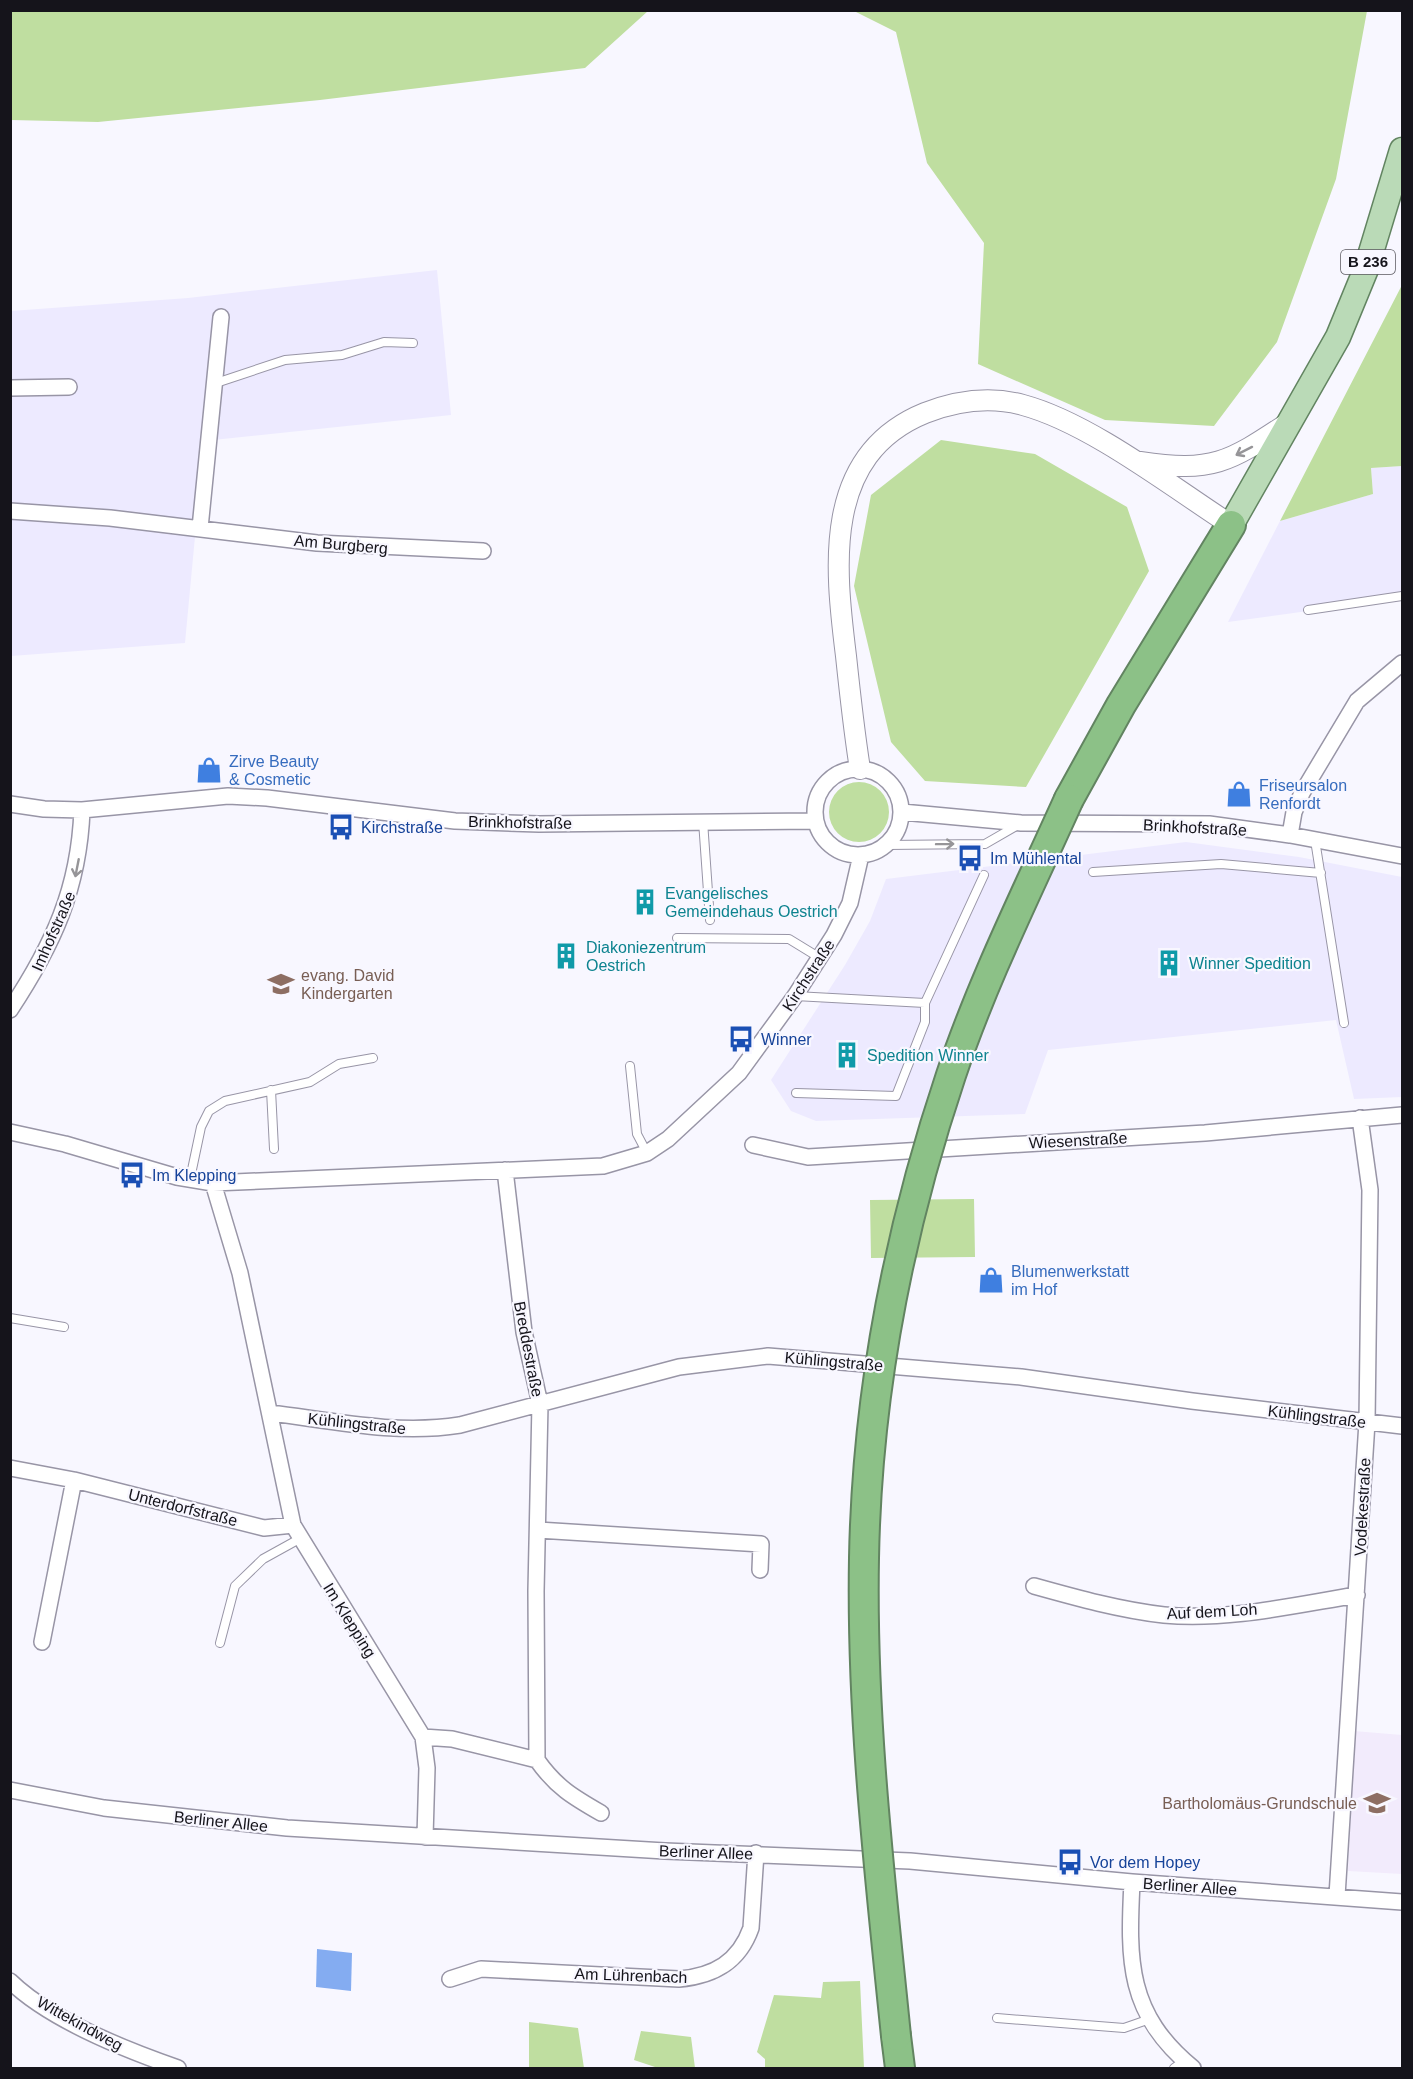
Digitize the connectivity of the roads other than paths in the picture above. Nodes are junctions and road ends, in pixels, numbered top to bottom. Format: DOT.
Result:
graph roads {
  1 [pos="1402,150"];
  2 [pos="221,317"];
  3 [pos="413,343"];
  4 [pos="216,383"];
  5 [pos="69,387"];
  6 [pos="10,388"];
  7 [pos="1293,420"];
  8 [pos="1134,461"];
  9 [pos="10,511"];
  10 [pos="1231,525"];
  11 [pos="200,528"];
  12 [pos="483,551"];
  13 [pos="1402,596"];
  14 [pos="1308,610"];
  15 [pos="1402,663"];
  16 [pos="860,769"];
  17 [pos="10,804"];
  18 [pos="82,810"];
  19 [pos="902,812"];
  20 [pos="703,821"];
  21 [pos="816,821"];
  22 [pos="1021,823"];
  23 [pos="1290,835"];
  24 [pos="1315,840"];
  25 [pos="886,845"];
  26 [pos="861,855"];
  27 [pos="1402,856"];
  28 [pos="1093,872"];
  29 [pos="1320,873"];
  30 [pos="984,875"];
  31 [pos="710,920"];
  32 [pos="677,938"];
  33 [pos="820,958"];
  34 [pos="795,996"];
  35 [pos="925,1003"];
  36 [pos="10,1010"];
  37 [pos="1344,1023"];
  38 [pos="373,1058"];
  39 [pos="630,1066"];
  40 [pos="271,1090"];
  41 [pos="796,1093"];
  42 [pos="1402,1115"];
  43 [pos="1360,1118"];
  44 [pos="10,1132"];
  45 [pos="753,1145"];
  46 [pos="273,1149"];
  47 [pos="647,1153"];
  48 [pos="505,1170"];
  49 [pos="190,1179"];
  50 [pos="213,1183"];
  51 [pos="10,1318"];
  52 [pos="64,1327"];
  53 [pos="540,1404"];
  54 [pos="271,1413"];
  55 [pos="1367,1422"];
  56 [pos="1402,1425"];
  57 [pos="10,1468"];
  58 [pos="74,1480"];
  59 [pos="538,1530"];
  60 [pos="297,1532"];
  61 [pos="760,1570"];
  62 [pos="1034,1586"];
  63 [pos="1357,1595"];
  64 [pos="42,1642"];
  65 [pos="219,1643"];
  66 [pos="423,1737"];
  67 [pos="537,1760"];
  68 [pos="10,1790"];
  69 [pos="601,1813"];
  70 [pos="425,1837"];
  71 [pos="756,1853"];
  72 [pos="1132,1882"];
  73 [pos="1337,1896"];
  74 [pos="1402,1902"];
  75 [pos="450,1979"];
  76 [pos="13,1986"];
  77 [pos="997,2018"];
  78 [pos="1150,2019"];
  79 [pos="1183,2066"];
  80 [pos="178,2068"];
  81 [pos="900,2068"];
  1 -- 7 [label="main road, B 236"];
  2 -- 4 [label="street"];
  3 -- 4 [label="lane"];
  4 -- 11 [label="street"];
  5 -- 6 [label="street"];
  7 -- 8 [label="street, one-way"];
  7 -- 10 [label="main road, B 236"];
  8 -- 10 [label="street"];
  8 -- 16 [label="street"];
  9 -- 11 [label="street, Am Burgberg"];
  10 -- 81 [label="highway, B 236, bridge"];
  11 -- 12 [label="street, Am Burgberg"];
  13 -- 14 [label="lane"];
  15 -- 23 [label="street"];
  16 -- 19 [label="street"];
  16 -- 21 [label="street"];
  17 -- 18 [label="street, Brinkhofstraße"];
  18 -- 20 [label="street, Brinkhofstraße"];
  18 -- 36 [label="street, Imhofstraße, one-way"];
  19 -- 22 [label="street, Brinkhofstraße"];
  19 -- 25 [label="street"];
  20 -- 21 [label="street, Brinkhofstraße"];
  20 -- 31 [label="lane"];
  21 -- 26 [label="street"];
  22 -- 23 [label="street, Brinkhofstraße"];
  25 -- 22 [label="lane, one-way"];
  23 -- 24 [label="street, Brinkhofstraße"];
  24 -- 27 [label="street, Brinkhofstraße"];
  24 -- 29 [label="lane"];
  25 -- 26 [label="street"];
  26 -- 33 [label="street, Kirchstraße"];
  28 -- 29 [label="lane"];
  29 -- 37 [label="lane"];
  30 -- 35 [label="lane"];
  32 -- 33 [label="lane"];
  33 -- 34 [label="street, Kirchstraße"];
  34 -- 35 [label="lane"];
  34 -- 47 [label="street, Kirchstraße"];
  35 -- 41 [label="lane"];
  38 -- 40 [label="lane"];
  39 -- 47 [label="lane"];
  40 -- 46 [label="lane"];
  40 -- 49 [label="lane"];
  42 -- 43 [label="street, Wiesenstraße"];
  43 -- 45 [label="street, Wiesenstraße"];
  43 -- 55 [label="street, Vodekestraße"];
  44 -- 49 [label="street, Kirchstraße"];
  47 -- 48 [label="street, Kirchstraße"];
  48 -- 50 [label="street, Kirchstraße"];
  48 -- 53 [label="street, Breddestraße"];
  49 -- 50 [label="street, Kirchstraße"];
  50 -- 54 [label="street, Im Klepping"];
  51 -- 52 [label="lane"];
  53 -- 54 [label="street, Kühlingstraße"];
  53 -- 55 [label="street, Kühlingstraße"];
  53 -- 59 [label="street, Breddestraße"];
  54 -- 60 [label="street, Im Klepping"];
  55 -- 56 [label="street, Kühlingstraße"];
  55 -- 63 [label="street, Vodekestraße"];
  57 -- 58 [label="street, Unterdorfstraße"];
  58 -- 60 [label="street, Unterdorfstraße"];
  58 -- 64 [label="street"];
  59 -- 61 [label="street"];
  59 -- 67 [label="street, Breddestraße"];
  60 -- 65 [label="lane"];
  60 -- 66 [label="street, Im Klepping"];
  62 -- 63 [label="street, Auf dem Loh"];
  63 -- 73 [label="street, Vodekestraße"];
  66 -- 67 [label="street"];
  66 -- 70 [label="street, Im Klepping"];
  67 -- 69 [label="street"];
  68 -- 70 [label="street, Berliner Allee"];
  70 -- 71 [label="street, Berliner Allee"];
  71 -- 72 [label="street, Berliner Allee"];
  71 -- 75 [label="street, Am Lührenbach"];
  72 -- 73 [label="street, Berliner Allee"];
  72 -- 78 [label="street"];
  73 -- 74 [label="street, Berliner Allee"];
  76 -- 80 [label="street, Wittekindweg"];
  77 -- 78 [label="lane"];
  78 -- 79 [label="street"];
}
